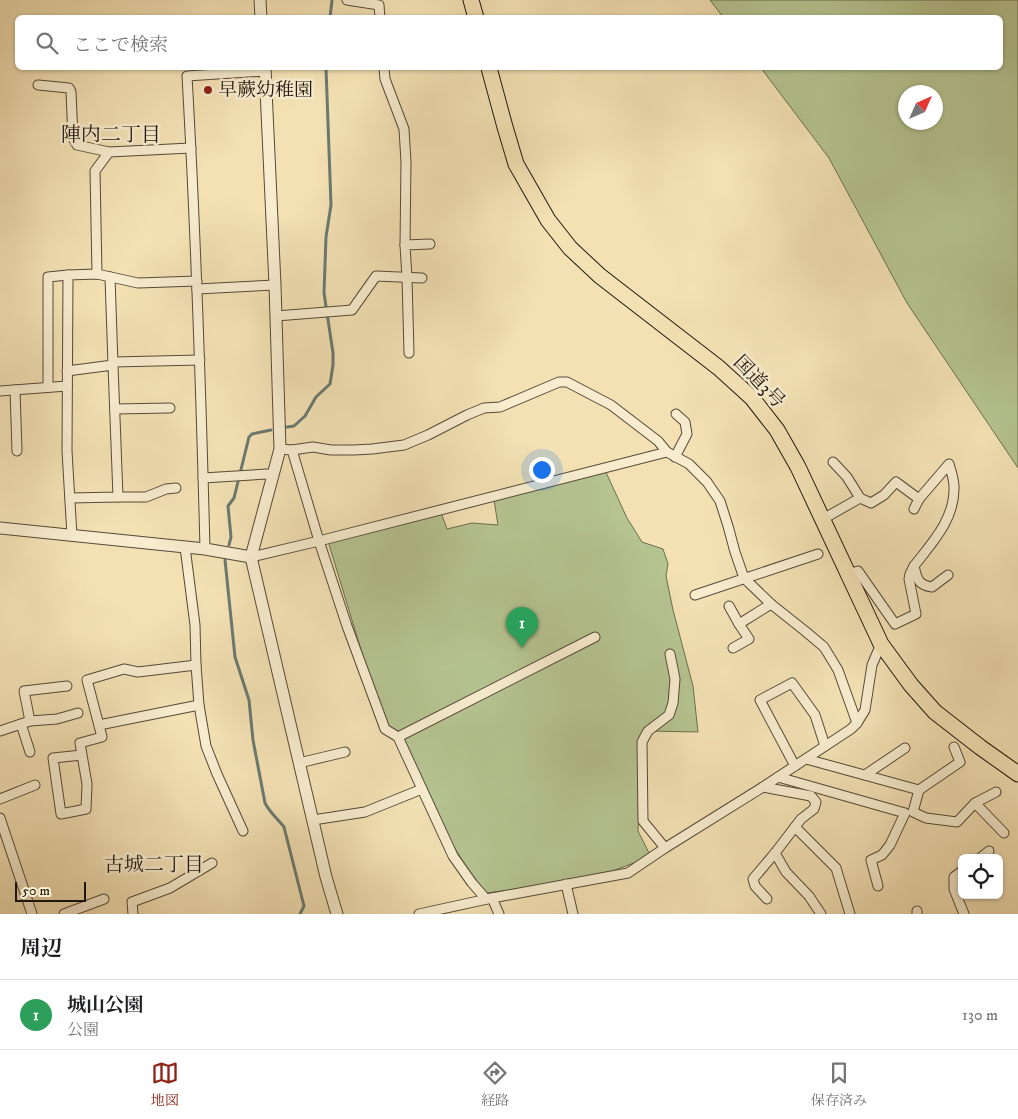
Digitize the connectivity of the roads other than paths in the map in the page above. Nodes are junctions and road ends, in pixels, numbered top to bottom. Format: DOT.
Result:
graph roads {
  1 [pos="260,0"];
  2 [pos="347,0"];
  3 [pos="471,0"];
  4 [pos="261,15"];
  5 [pos="380,15"];
  6 [pos="475,15"];
  7 [pos="254,70"];
  8 [pos="265,70"];
  9 [pos="384,70"];
  10 [pos="490,70"];
  11 [pos="38,84"];
  12 [pos="191,148"];
  13 [pos="110,152"];
  14 [pos="430,244"];
  15 [pos="405,245"];
  16 [pos="97,274"];
  17 [pos="68,275"];
  18 [pos="110,277"];
  19 [pos="407,278"];
  20 [pos="422,278"];
  21 [pos="197,285"];
  22 [pos="275,285"];
  23 [pos="276,316"];
  24 [pos="409,353"];
  25 [pos="200,360"];
  26 [pos="113,364"];
  27 [pos="67,371"];
  28 [pos="67,386"];
  29 [pos="48,387"];
  30 [pos="15,390"];
  31 [pos="0,391"];
  32 [pos="170,408"];
  33 [pos="115,409"];
  34 [pos="676,414"];
  35 [pos="280,449"];
  36 [pos="292,450"];
  37 [pos="17,451"];
  38 [pos="671,454"];
  39 [pos="833,462"];
  40 [pos="273,475"];
  41 [pos="203,478"];
  42 [pos="176,488"];
  43 [pos="118,496"];
  44 [pos="70,498"];
  45 [pos="860,498"];
  46 [pos="919,499"];
  47 [pos="914,510"];
  48 [pos="823,519"];
  49 [pos="0,528"];
  50 [pos="72,536"];
  51 [pos="319,541"];
  52 [pos="185,547"];
  53 [pos="205,550"];
  54 [pos="818,554"];
  55 [pos="251,557"];
  56 [pos="914,566"];
  57 [pos="849,574"];
  58 [pos="948,575"];
  59 [pos="744,578"];
  60 [pos="695,595"];
  61 [pos="771,604"];
  62 [pos="728,606"];
  63 [pos="740,624"];
  64 [pos="596,637"];
  65 [pos="881,644"];
  66 [pos="734,648"];
  67 [pos="670,654"];
  68 [pos="196,665"];
  69 [pos="67,686"];
  70 [pos="199,705"];
  71 [pos="78,713"];
  72 [pos="25,723"];
  73 [pos="857,723"];
  74 [pos="99,725"];
  75 [pos="0,731"];
  76 [pos="398,737"];
  77 [pos="826,746"];
  78 [pos="954,747"];
  79 [pos="980,747"];
  80 [pos="906,748"];
  81 [pos="30,752"];
  82 [pos="344,752"];
  83 [pos="82,755"];
  84 [pos="806,759"];
  85 [pos="300,763"];
  86 [pos="795,766"];
  87 [pos="1018,774"];
  88 [pos="865,775"];
  89 [pos="778,777"];
  90 [pos="1018,782"];
  91 [pos="35,785"];
  92 [pos="763,787"];
  93 [pos="422,789"];
  94 [pos="919,790"];
  95 [pos="996,792"];
  96 [pos="0,798"];
  97 [pos="975,803"];
  98 [pos="909,812"];
  99 [pos="0,818"];
  100 [pos="313,820"];
  101 [pos="794,827"];
  102 [pos="243,831"];
  103 [pos="1004,833"];
  104 [pos="666,848"];
  105 [pos="989,851"];
  106 [pos="775,853"];
  107 [pos="985,854"];
  108 [pos="212,864"];
  109 [pos="958,874"];
  110 [pos="566,884"];
  111 [pos="878,886"];
  112 [pos="104,899"];
  113 [pos="489,899"];
  114 [pos="767,899"];
  115 [pos="958,899"];
  116 [pos="958,899"];
  117 [pos="32,914"];
  118 [pos="64,914"];
  119 [pos="133,914"];
  120 [pos="337,914"];
  121 [pos="419,914"];
  122 [pos="499,914"];
  123 [pos="573,914"];
  124 [pos="822,914"];
  125 [pos="850,914"];
  126 [pos="964,914"];
  1 -- 4 [label="street"];
  2 -- 5 [label="street"];
  3 -- 6 [label="highway"];
  7 -- 12 [label="street"];
  8 -- 22 [label="street"];
  9 -- 15 [label="street"];
  10 -- 48 [label="highway, 国道3号"];
  11 -- 13 [label="street"];
  12 -- 13 [label="street"];
  12 -- 21 [label="street"];
  13 -- 16 [label="street"];
  14 -- 15 [label="street"];
  15 -- 19 [label="street"];
  16 -- 17 [label="street"];
  16 -- 18 [label="street"];
  17 -- 27 [label="street"];
  17 -- 29 [label="street"];
  18 -- 21 [label="street"];
  18 -- 26 [label="street"];
  19 -- 20 [label="street"];
  19 -- 23 [label="street"];
  19 -- 24 [label="street"];
  21 -- 22 [label="street"];
  21 -- 25 [label="street"];
  22 -- 23 [label="street"];
  23 -- 35 [label="street"];
  25 -- 26 [label="street"];
  25 -- 41 [label="street"];
  26 -- 27 [label="street"];
  26 -- 33 [label="street"];
  27 -- 28 [label="street"];
  28 -- 29 [label="street"];
  28 -- 44 [label="street"];
  29 -- 30 [label="street"];
  30 -- 31 [label="street"];
  30 -- 37 [label="street"];
  32 -- 33 [label="street"];
  33 -- 43 [label="street"];
  34 -- 38 [label="street"];
  35 -- 36 [label="street"];
  35 -- 40 [label="street"];
  36 -- 38 [label="street"];
  36 -- 51 [label="street"];
  38 -- 51 [label="street"];
  38 -- 59 [label="street"];
  39 -- 45 [label="street"];
  40 -- 41 [label="street"];
  40 -- 55 [label="street"];
  41 -- 53 [label="street"];
  42 -- 43 [label="street"];
  43 -- 44 [label="street"];
  44 -- 50 [label="street"];
  45 -- 46 [label="street"];
  45 -- 48 [label="street"];
  46 -- 47 [label="street"];
  46 -- 56 [label="street"];
  48 -- 57 [label="highway, 国道3号"];
  49 -- 50 [label="street"];
  50 -- 52 [label="street"];
  51 -- 55 [label="street"];
  51 -- 76 [label="street"];
  52 -- 53 [label="street"];
  52 -- 68 [label="street"];
  53 -- 55 [label="street"];
  54 -- 59 [label="street"];
  55 -- 85 [label="street"];
  56 -- 57 [label="street"];
  56 -- 58 [label="street"];
  57 -- 65 [label="highway, 国道3号"];
  59 -- 60 [label="street"];
  59 -- 61 [label="street"];
  61 -- 63 [label="street"];
  61 -- 73 [label="street"];
  62 -- 63 [label="street"];
  63 -- 66 [label="street"];
  64 -- 76 [label="street"];
  65 -- 73 [label="street"];
  65 -- 79 [label="highway, 国道3号"];
  67 -- 104 [label="street"];
  68 -- 70 [label="street"];
  68 -- 74 [label="street"];
  69 -- 72 [label="street"];
  70 -- 74 [label="street"];
  70 -- 102 [label="street"];
  71 -- 72 [label="street"];
  72 -- 75 [label="street"];
  72 -- 81 [label="street"];
  73 -- 77 [label="street"];
  74 -- 83 [label="street"];
  76 -- 93 [label="street"];
  77 -- 84 [label="street"];
  77 -- 86 [label="street"];
  78 -- 94 [label="street"];
  79 -- 87 [label="highway, 国道3号"];
  79 -- 90 [label="highway, 国道3号"];
  80 -- 88 [label="street"];
  82 -- 85 [label="street"];
  83 -- 83 [label="street"];
  84 -- 86 [label="street"];
  84 -- 88 [label="street"];
  85 -- 100 [label="street"];
  86 -- 89 [label="street"];
  88 -- 94 [label="street"];
  89 -- 92 [label="street"];
  89 -- 98 [label="street"];
  91 -- 96 [label="street"];
  92 -- 101 [label="street"];
  92 -- 104 [label="street"];
  93 -- 100 [label="street"];
  93 -- 113 [label="street"];
  94 -- 98 [label="street"];
  95 -- 97 [label="street"];
  97 -- 98 [label="street"];
  97 -- 103 [label="street"];
  98 -- 111 [label="street"];
  99 -- 117 [label="street"];
  100 -- 120 [label="street"];
  101 -- 106 [label="street"];
  101 -- 125 [label="street"];
  104 -- 110 [label="street"];
  105 -- 107 [label="street"];
  106 -- 114 [label="street"];
  106 -- 124 [label="street"];
  108 -- 119 [label="street"];
  109 -- 116 [label="street"];
  110 -- 113 [label="street"];
  110 -- 123 [label="street"];
  112 -- 118 [label="street"];
  113 -- 121 [label="street"];
  113 -- 122 [label="street"];
  115 -- 126 [label="street"];
}
